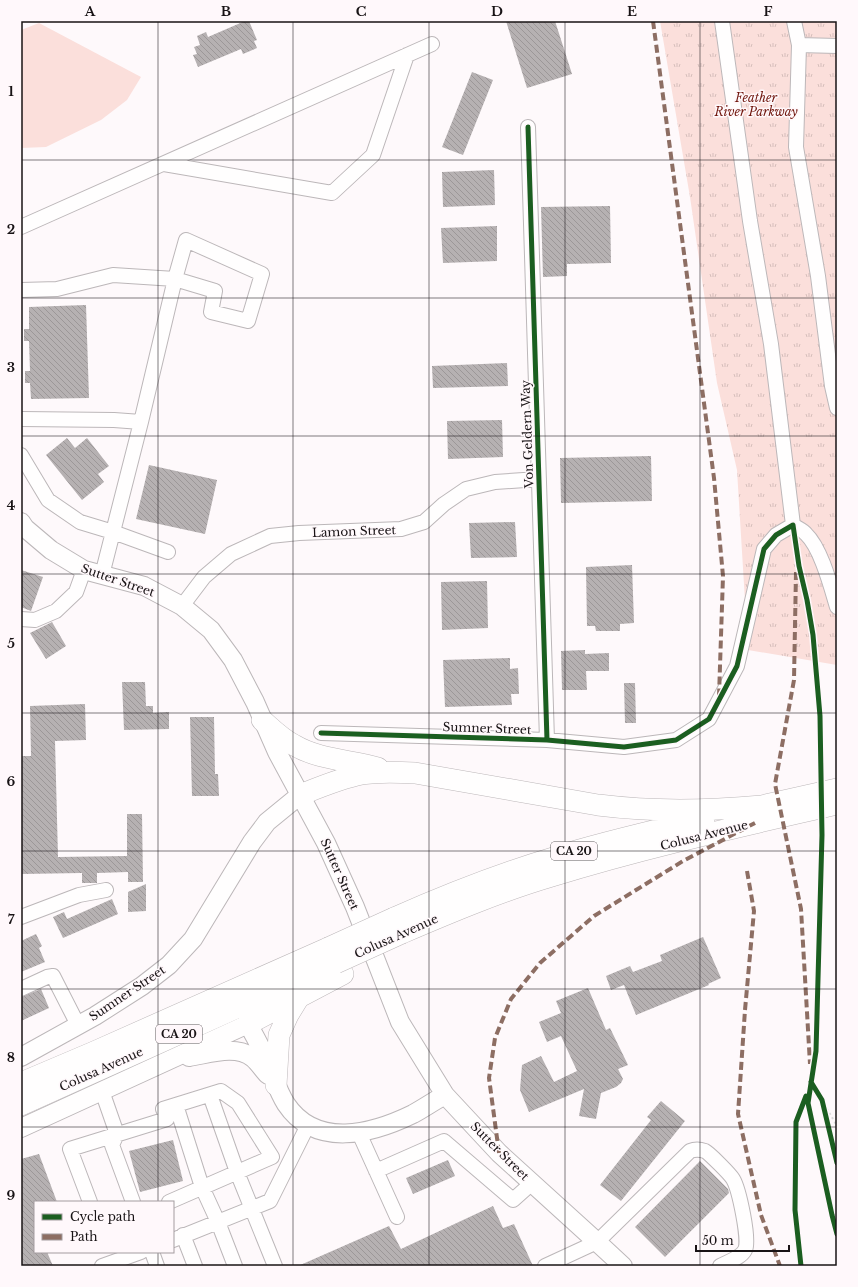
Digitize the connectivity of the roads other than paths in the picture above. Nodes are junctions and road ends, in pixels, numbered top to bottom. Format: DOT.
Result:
graph roads {
  1 [pos="722,21"];
  2 [pos="794,21"];
  3 [pos="432,44"];
  4 [pos="799,45"];
  5 [pos="837,46"];
  6 [pos="406,55"];
  7 [pos="528,127"];
  8 [pos="164,164"];
  9 [pos="21,227"];
  10 [pos="175,279"];
  11 [pos="21,290"];
  12 [pos="837,408"];
  13 [pos="21,419"];
  14 [pos="142,422"];
  15 [pos="21,454"];
  16 [pos="539,479"];
  17 [pos="793,525"];
  18 [pos="22,528"];
  19 [pos="113,532"];
  20 [pos="168,552"];
  21 [pos="84,570"];
  22 [pos="102,575"];
  23 [pos="182,606"];
  24 [pos="837,607"];
  25 [pos="21,619"];
  26 [pos="262,720"];
  27 [pos="321,733"];
  28 [pos="547,740"];
  29 [pos="392,772"];
  30 [pos="837,789"];
  31 [pos="300,795"];
  32 [pos="837,804"];
  33 [pos="762,806"];
  34 [pos="788,808"];
  35 [pos="106,890"];
  36 [pos="21,917"];
  37 [pos="401,931"];
  38 [pos="336,961"];
  39 [pos="21,989"];
  40 [pos="300,996"];
  41 [pos="248,1024"];
  42 [pos="78,1025"];
  43 [pos="21,1057"];
  44 [pos="171,1060"];
  45 [pos="21,1084"];
  46 [pos="276,1085"];
  47 [pos="102,1091"];
  48 [pos="210,1095"];
  49 [pos="445,1095"];
  50 [pos="21,1105"];
  51 [pos="176,1106"];
  52 [pos="308,1125"];
  53 [pos="21,1128"];
  54 [pos="359,1133"];
  55 [pos="117,1134"];
  56 [pos="376,1171"];
  57 [pos="237,1172"];
  58 [pos="532,1183"];
  59 [pos="202,1187"];
  60 [pos="90,1201"];
  61 [pos="128,1201"];
  62 [pos="171,1201"];
  63 [pos="252,1208"];
  64 [pos="397,1217"];
  65 [pos="218,1222"];
  66 [pos="178,1238"];
  67 [pos="597,1242"];
  68 [pos="137,1253"];
  69 [pos="152,1253"];
  70 [pos="108,1260"];
  71 [pos="157,1266"];
  72 [pos="195,1266"];
  73 [pos="235,1266"];
  74 [pos="275,1266"];
  75 [pos="545,1266"];
  76 [pos="623,1266"];
  77 [pos="720,1266"];
  1 -- 17 [label="street"];
  2 -- 4 [label="street"];
  3 -- 6 [label="street"];
  4 -- 5 [label="street"];
  4 -- 12 [label="street"];
  6 -- 8 [label="street"];
  6 -- 8 [label="street"];
  7 -- 16 [label="street, Von Geldern Way"];
  8 -- 9 [label="street"];
  10 -- 10 [label="street"];
  10 -- 11 [label="street"];
  10 -- 14 [label="street"];
  13 -- 14 [label="street"];
  14 -- 19 [label="street"];
  15 -- 19 [label="street"];
  16 -- 23 [label="street, Lamon Street"];
  16 -- 28 [label="street, Von Geldern Way"];
  17 -- 24 [label="street"];
  17 -- 28 [label="street, Sumner Street"];
  18 -- 21 [label="main road, Sutter Street"];
  19 -- 20 [label="street"];
  19 -- 22 [label="street"];
  21 -- 22 [label="main road, Sutter Street"];
  21 -- 25 [label="street"];
  22 -- 23 [label="main road, Sutter Street"];
  23 -- 26 [label="main road, Sutter Street"];
  26 -- 29 [label="highway"];
  26 -- 31 [label="main road, Sutter Street"];
  27 -- 28 [label="street, Sumner Street"];
  29 -- 31 [label="highway"];
  29 -- 33 [label="highway"];
  30 -- 34 [label="highway, CA 20"];
  31 -- 42 [label="main road, Sumner Street"];
  31 -- 49 [label="main road, Sutter Street"];
  32 -- 34 [label="highway, CA 20"];
  33 -- 34 [label="highway, Colusa Avenue / CA 20"];
  33 -- 37 [label="highway, Colusa Avenue / CA 20"];
  34 -- 37 [label="highway, Colusa Avenue / CA 20"];
  35 -- 36 [label="street"];
  37 -- 38 [label="highway, Colusa Avenue / CA 20, bridge"];
  38 -- 40 [label="highway"];
  38 -- 45 [label="highway, Colusa Avenue / CA 20"];
  38 -- 50 [label="highway, Colusa Avenue / CA 20"];
  39 -- 42 [label="street"];
  40 -- 41 [label="highway"];
  40 -- 46 [label="highway"];
  41 -- 44 [label="main road, Colusa Avenue"];
  41 -- 46 [label="main road"];
  42 -- 43 [label="main road, Sumner Street"];
  44 -- 46 [label="main road"];
  44 -- 47 [label="main road, Colusa Avenue"];
  46 -- 52 [label="main road"];
  47 -- 53 [label="main road, Colusa Avenue"];
  47 -- 55 [label="street"];
  48 -- 51 [label="street"];
  48 -- 57 [label="street"];
  48 -- 57 [label="street"];
  49 -- 54 [label="main road"];
  49 -- 58 [label="main road, Sutter Street"];
  51 -- 55 [label="street"];
  51 -- 59 [label="street"];
  52 -- 54 [label="main road"];
  52 -- 63 [label="street"];
  54 -- 56 [label="street"];
  55 -- 60 [label="street"];
  55 -- 61 [label="street"];
  56 -- 58 [label="street"];
  56 -- 64 [label="street"];
  57 -- 59 [label="street"];
  57 -- 63 [label="street"];
  58 -- 67 [label="main road, Sutter Street"];
  59 -- 62 [label="street"];
  59 -- 65 [label="street"];
  63 -- 65 [label="street"];
  63 -- 74 [label="street"];
  65 -- 66 [label="street"];
  65 -- 73 [label="street"];
  66 -- 72 [label="street"];
  67 -- 75 [label="street"];
  67 -- 76 [label="main road, Sutter Street"];
  67 -- 77 [label="street"];
  68 -- 70 [label="street"];
  69 -- 71 [label="street"];
}
